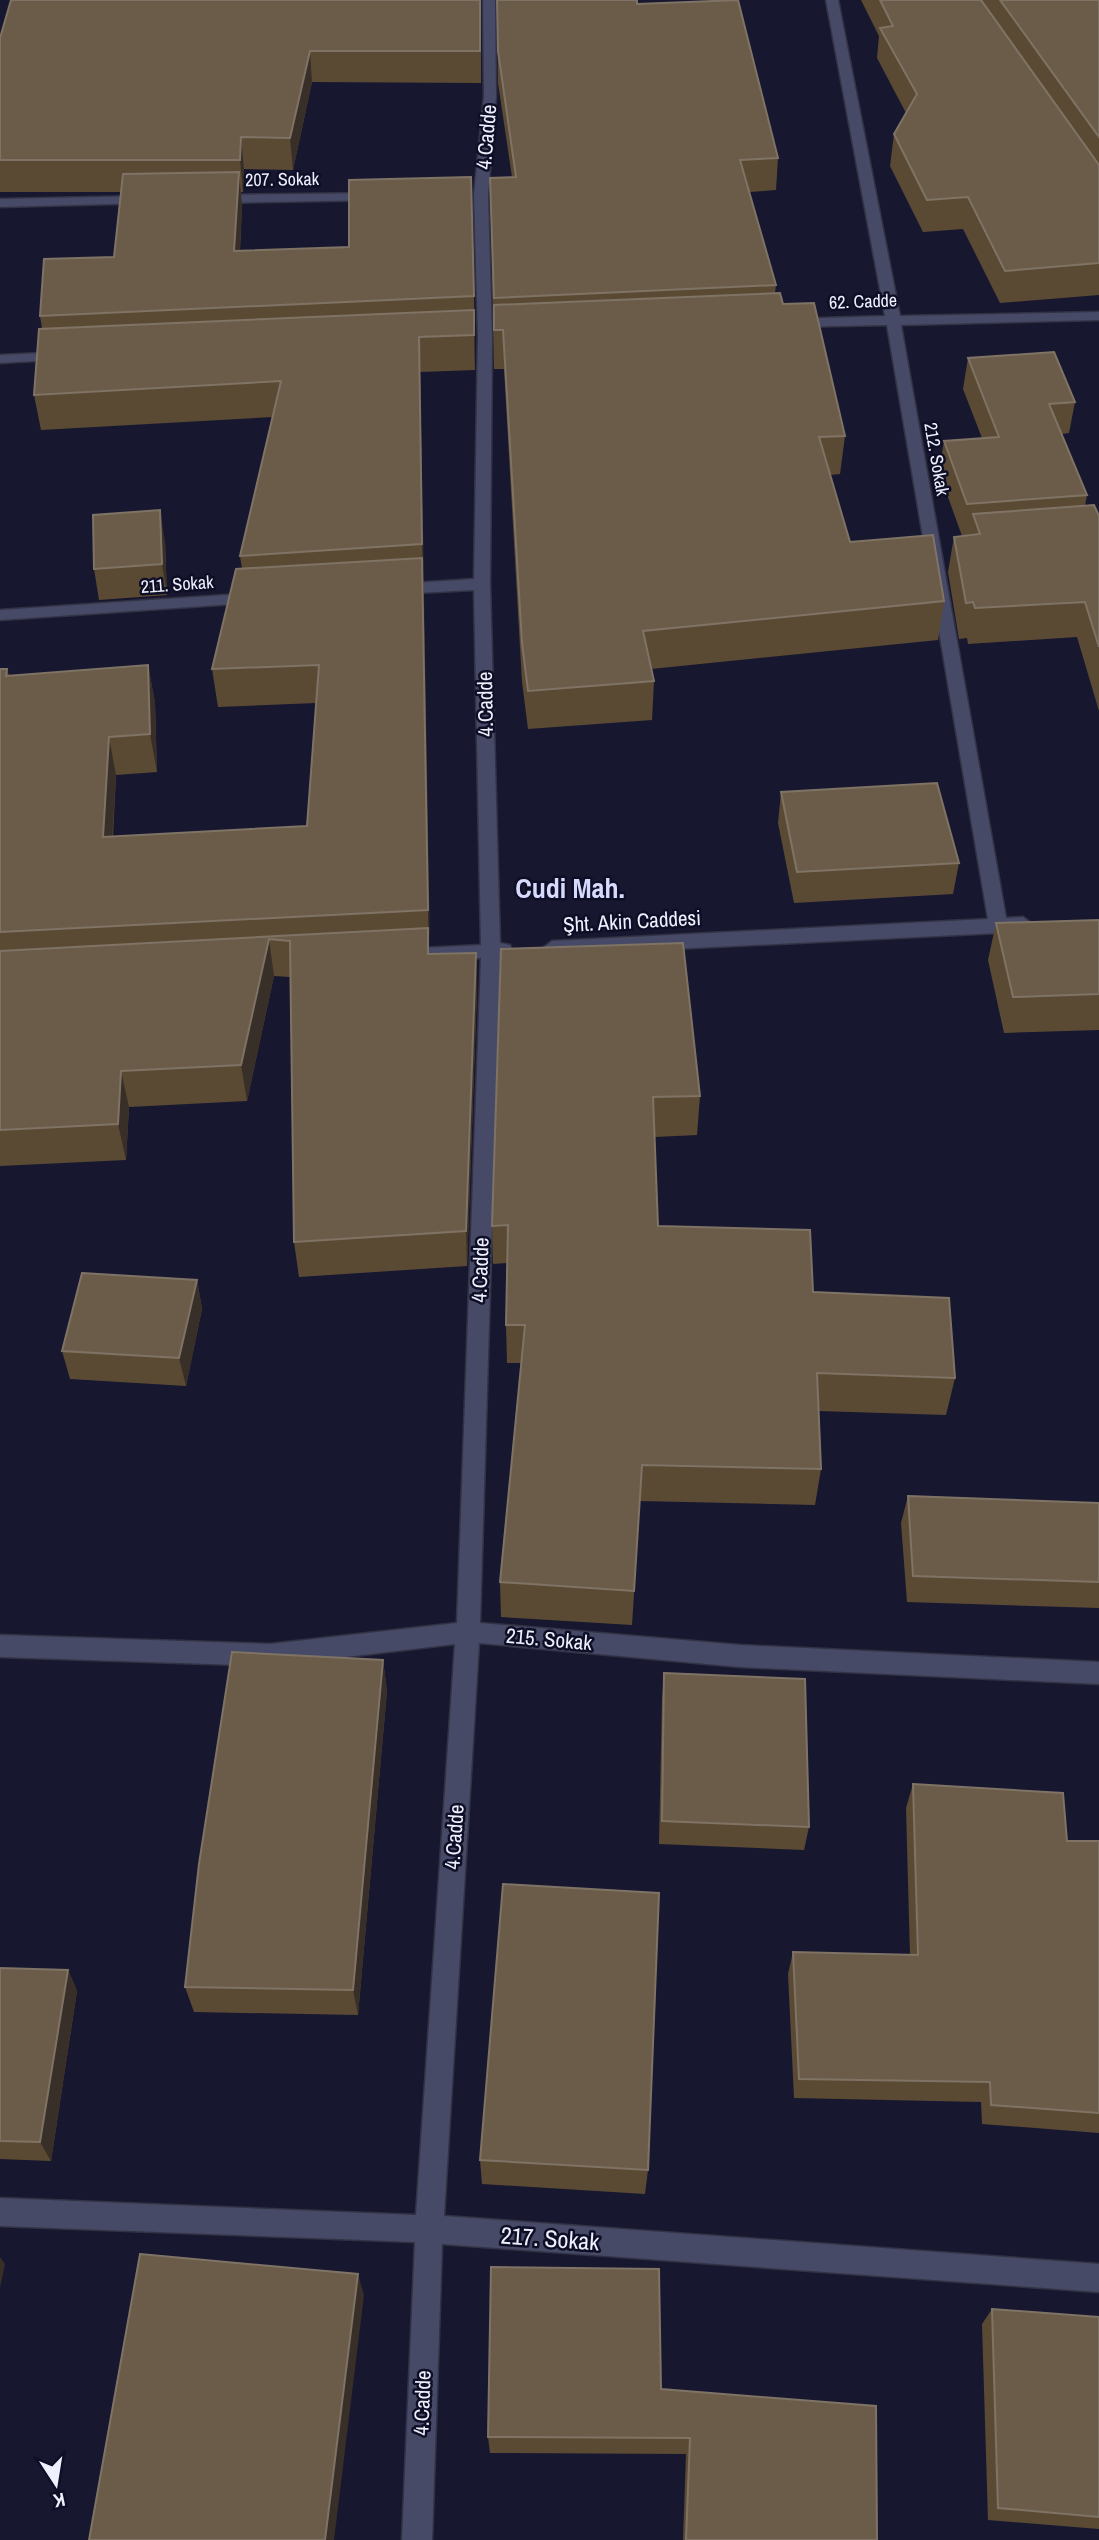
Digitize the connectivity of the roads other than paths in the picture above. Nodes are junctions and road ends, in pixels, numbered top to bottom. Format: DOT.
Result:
graph roads {
  1 [pos="489,0"];
  2 [pos="832,0"];
  3 [pos="399,196"];
  4 [pos="165,200"];
  5 [pos="192,200"];
  6 [pos="0,203"];
  7 [pos="1099,316"];
  8 [pos="893,319"];
  9 [pos="771,324"];
  10 [pos="83,355"];
  11 [pos="0,359"];
  12 [pos="482,584"];
  13 [pos="386,590"];
  14 [pos="276,597"];
  15 [pos="0,615"];
  16 [pos="1048,923"];
  17 [pos="998,926"];
  18 [pos="491,951"];
  19 [pos="382,957"];
  20 [pos="468,1632"];
  21 [pos="0,1646"];
  22 [pos="1099,1673"];
  23 [pos="0,2212"];
  24 [pos="429,2229"];
  25 [pos="1099,2278"];
  26 [pos="417,2540"];
  1 -- 12 [label="street, 4.Cadde"];
  2 -- 8 [label="street, 212. Sokak"];
  3 -- 5 [label="street, 207. Sokak"];
  4 -- 6 [label="street"];
  7 -- 8 [label="street, 62. Cadde"];
  8 -- 9 [label="street, 62. Cadde"];
  8 -- 17 [label="street, 212. Sokak"];
  10 -- 11 [label="street"];
  12 -- 13 [label="street"];
  12 -- 18 [label="street, 4.Cadde"];
  14 -- 15 [label="street, 211. Sokak"];
  16 -- 17 [label="street, Şht. Akin Caddesi"];
  17 -- 18 [label="street, Şht. Akin Caddesi"];
  18 -- 19 [label="street, Şht. Akin Caddesi"];
  18 -- 20 [label="street, 4.Cadde"];
  20 -- 21 [label="street, 215. Sokak"];
  20 -- 22 [label="street, 215. Sokak"];
  20 -- 24 [label="street, 4.Cadde"];
  23 -- 24 [label="street, 217. Sokak"];
  24 -- 25 [label="street, 217. Sokak"];
  24 -- 26 [label="street, 4.Cadde"];
}
